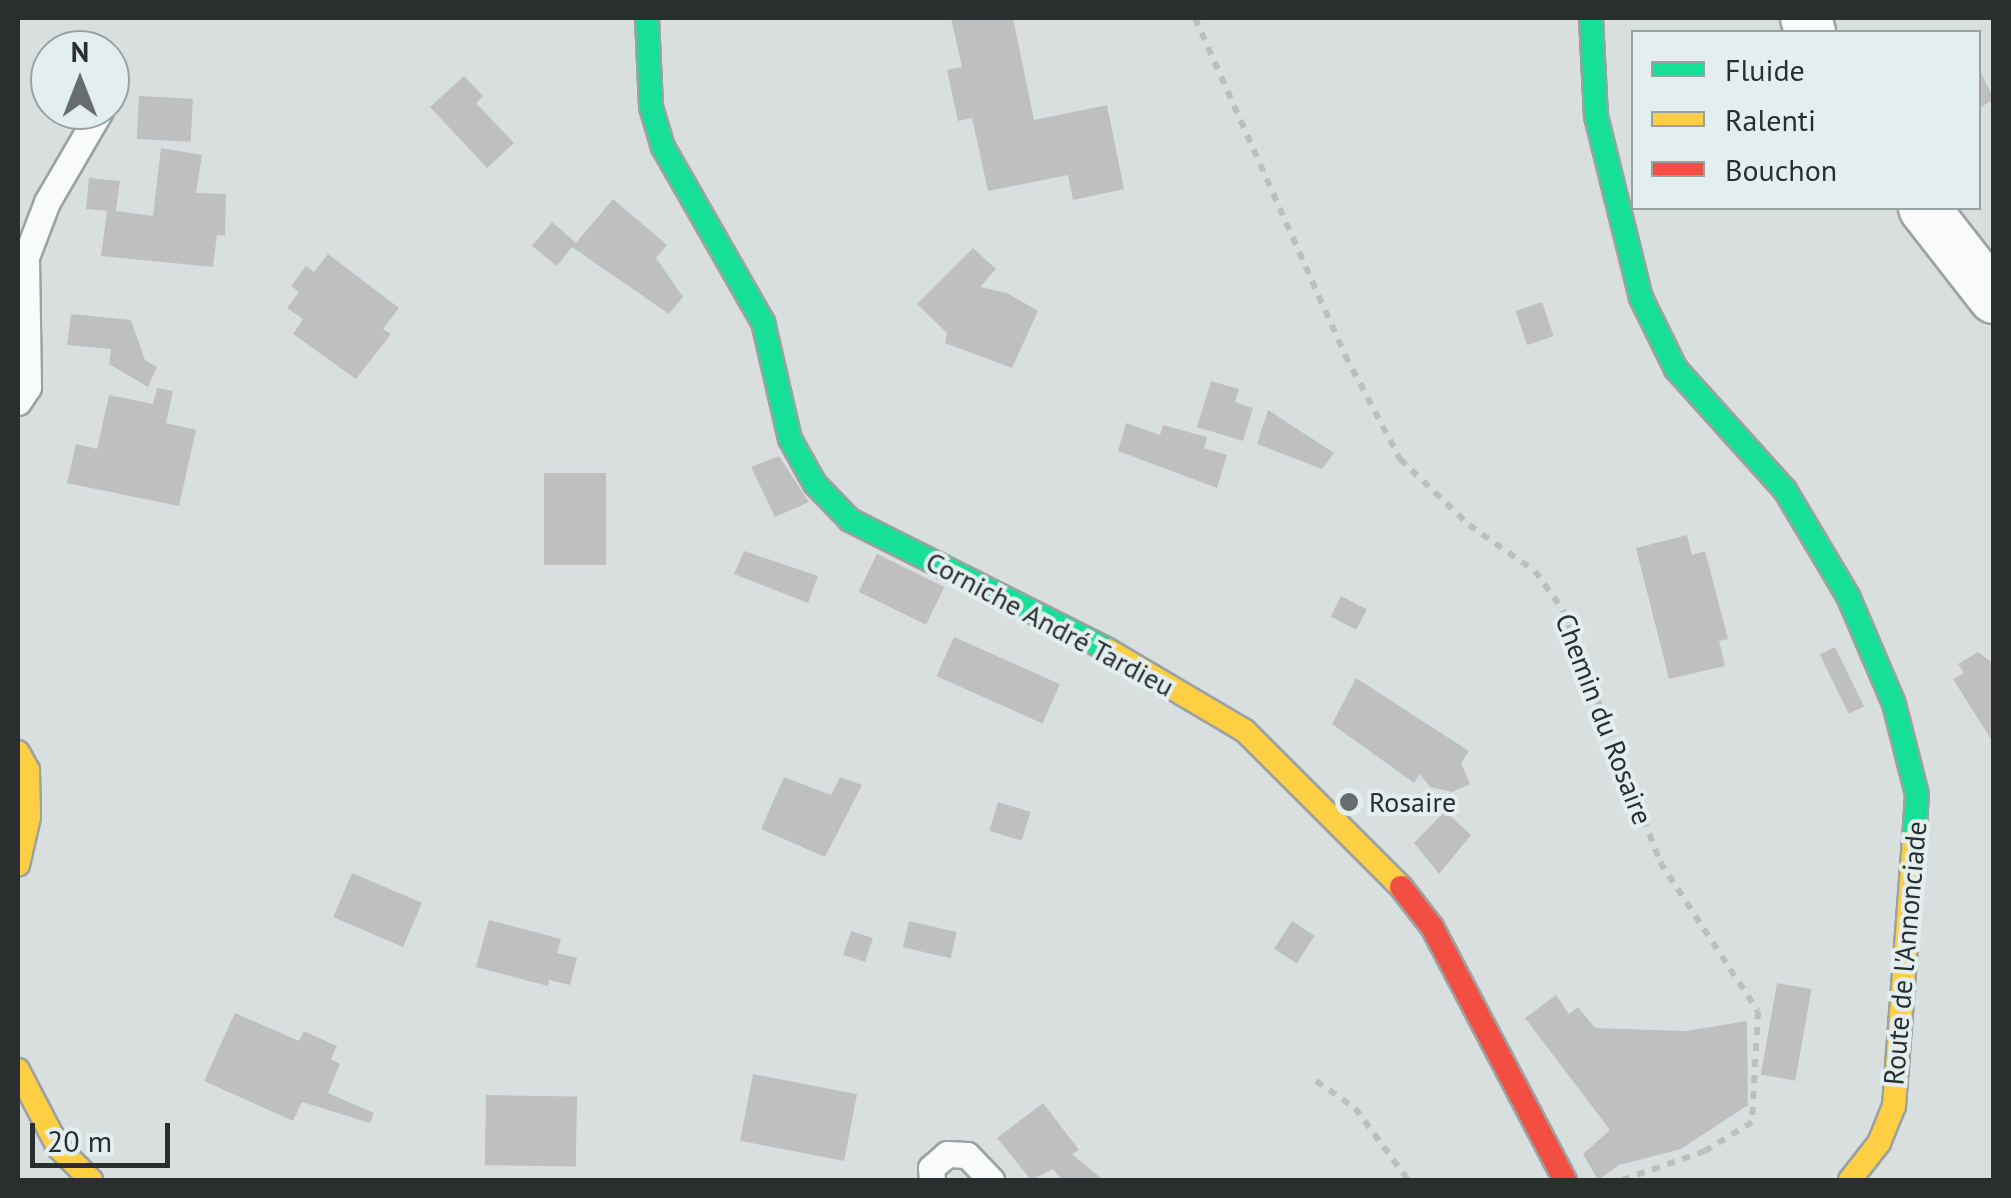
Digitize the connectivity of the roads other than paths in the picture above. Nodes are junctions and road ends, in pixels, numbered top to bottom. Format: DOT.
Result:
graph roads {
  1 [pos="647,18"];
  2 [pos="1591,18"];
  3 [pos="89,130"];
  4 [pos="1926,210"];
  5 [pos="1994,298"];
  6 [pos="18,402"];
  7 [pos="18,752"];
  8 [pos="18,865"];
  9 [pos="18,1070"];
  10 [pos="90,1180"];
  11 [pos="932,1180"];
  12 [pos="990,1180"];
  13 [pos="1565,1180"];
  14 [pos="1850,1180"];
  1 -- 13 [label="street, Corniche André Tardieu"];
  2 -- 14 [label="street, Route de l'Annonciade"];
  3 -- 6 [label="lane"];
  4 -- 5 [label="street"];
  7 -- 8 [label="street"];
  9 -- 10 [label="street"];
  11 -- 12 [label="lane"];
}
